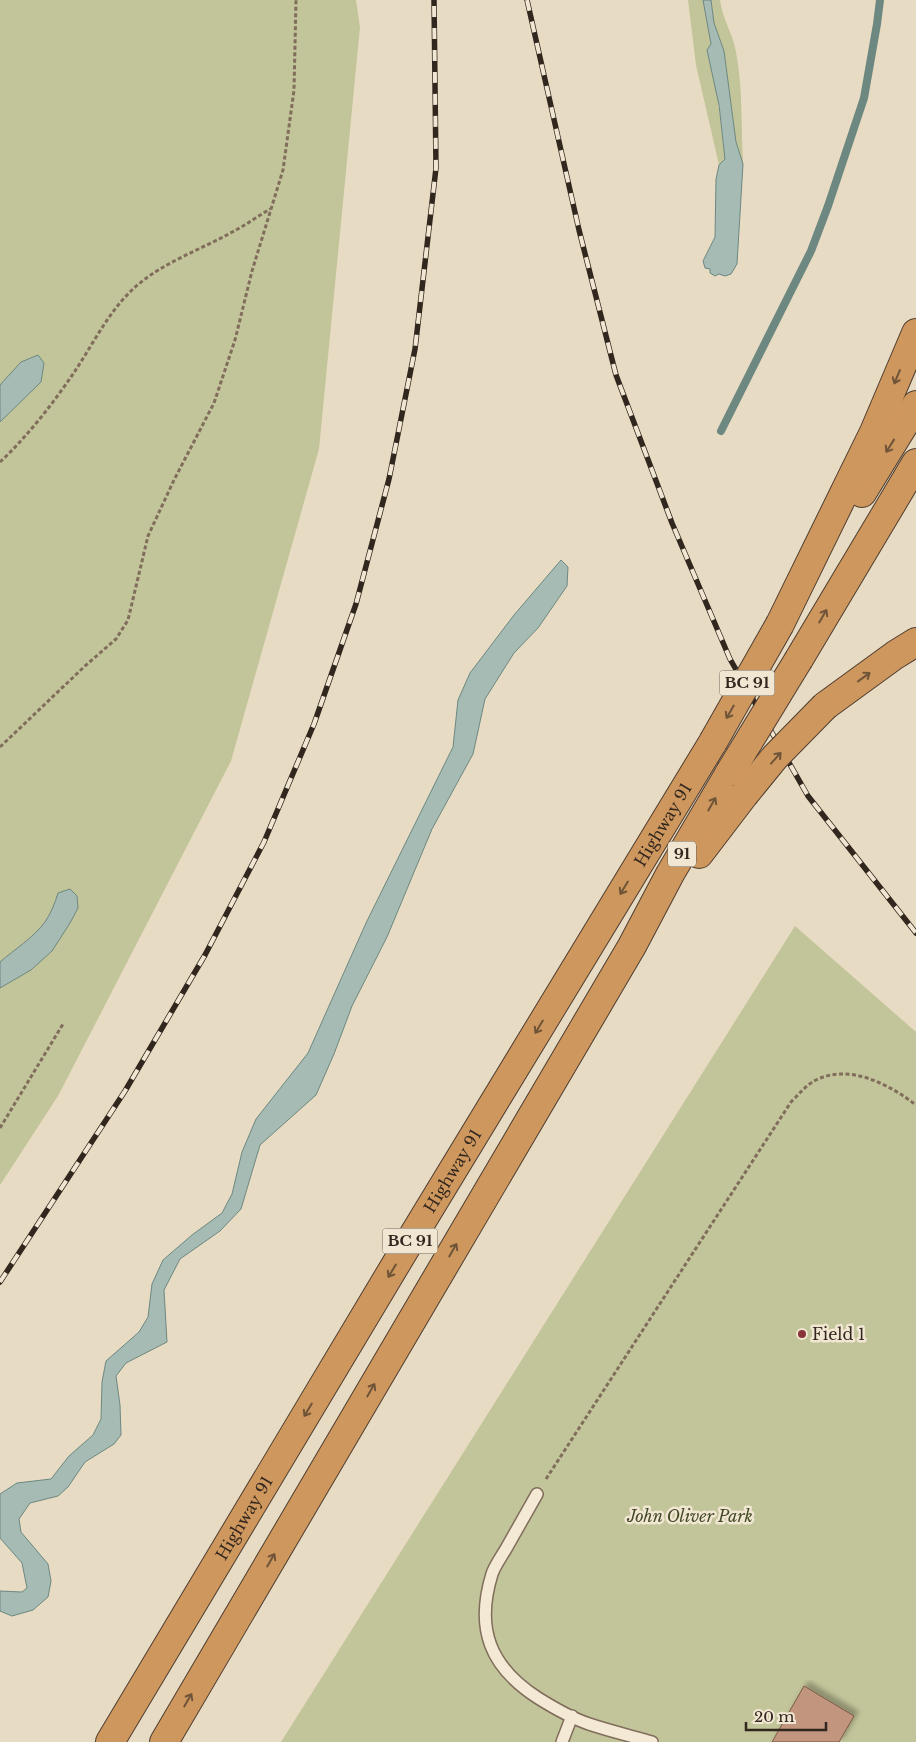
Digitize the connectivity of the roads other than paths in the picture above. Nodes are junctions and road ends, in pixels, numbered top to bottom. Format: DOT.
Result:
graph roads {
  1 [pos="916,332"];
  2 [pos="916,405"];
  3 [pos="916,463"];
  4 [pos="780,624"];
  5 [pos="916,642"];
  6 [pos="634,942"];
  7 [pos="537,1494"];
  8 [pos="572,1716"];
  9 [pos="110,1742"];
  10 [pos="164,1742"];
  11 [pos="562,1742"];
  12 [pos="652,1742"];
  1 -- 4 [label="highway, one-way"];
  2 -- 4 [label="highway, one-way"];
  6 -- 3 [label="highway, 91, one-way, bridge"];
  4 -- 9 [label="highway, Highway 91 / BC 91, one-way, bridge"];
  6 -- 5 [label="highway, one-way, bridge"];
  10 -- 6 [label="highway, BC 91, one-way"];
  7 -- 8 [label="lane"];
  8 -- 11 [label="lane"];
  8 -- 12 [label="lane"];
}
